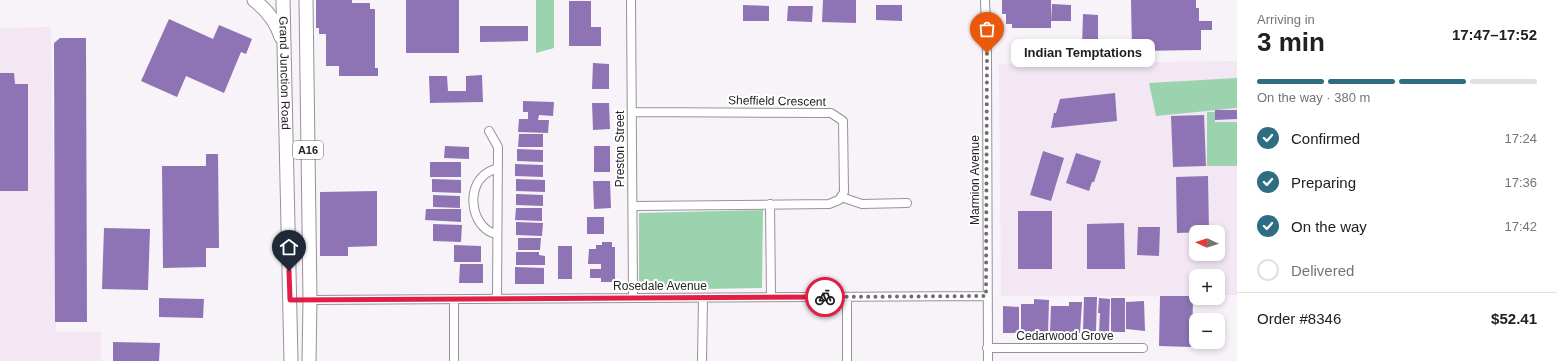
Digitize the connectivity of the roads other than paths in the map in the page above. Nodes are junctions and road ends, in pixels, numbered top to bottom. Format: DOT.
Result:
graph roads {
  1 [pos="254,0"];
  2 [pos="283,0"];
  3 [pos="306,0"];
  4 [pos="632,0"];
  5 [pos="985,0"];
  6 [pos="284,44"];
  7 [pos="632,112"];
  8 [pos="489,131"];
  9 [pos="498,168"];
  10 [pos="841,197"];
  11 [pos="906,203"];
  12 [pos="770,204"];
  13 [pos="632,206"];
  14 [pos="497,234"];
  15 [pos="986,296"];
  16 [pos="633,297"];
  17 [pos="770,297"];
  18 [pos="847,297"];
  19 [pos="703,298"];
  20 [pos="497,299"];
  21 [pos="290,300"];
  22 [pos="310,300"];
  23 [pos="454,300"];
  24 [pos="987,348"];
  25 [pos="1143,348"];
  26 [pos="291,361"];
  27 [pos="309,361"];
  28 [pos="454,361"];
  29 [pos="702,361"];
  30 [pos="847,361"];
  31 [pos="988,361"];
  1 -- 6 [label="highway"];
  2 -- 6 [label="highway, Grand Junction Road / A16"];
  3 -- 22 [label="highway, Grand Junction Road / A16"];
  4 -- 7 [label="street, Preston Street"];
  5 -- 15 [label="street, Marmion Avenue"];
  6 -- 21 [label="highway, Grand Junction Road / A16"];
  7 -- 10 [label="street, Sheffield Crescent"];
  7 -- 13 [label="street, Preston Street"];
  8 -- 9 [label="street"];
  9 -- 14 [label="street"];
  9 -- 14 [label="street"];
  10 -- 11 [label="street"];
  10 -- 12 [label="street"];
  12 -- 13 [label="street"];
  12 -- 17 [label="street"];
  13 -- 16 [label="street, Preston Street"];
  14 -- 20 [label="street"];
  15 -- 18 [label="street, Rosedale Avenue"];
  15 -- 24 [label="street, Marmion Avenue"];
  16 -- 19 [label="street, Rosedale Avenue"];
  16 -- 20 [label="street, Rosedale Avenue"];
  17 -- 18 [label="street, Rosedale Avenue"];
  17 -- 19 [label="street, Rosedale Avenue"];
  18 -- 30 [label="street"];
  19 -- 29 [label="street"];
  20 -- 23 [label="street, Rosedale Avenue"];
  21 -- 22 [label="highway"];
  21 -- 26 [label="highway, Grand Junction Road / A16"];
  22 -- 23 [label="street, Rosedale Avenue"];
  22 -- 27 [label="highway, Grand Junction Road / A16"];
  23 -- 28 [label="street"];
  24 -- 25 [label="street, Cedarwood Grove"];
  24 -- 31 [label="street, Marmion Avenue"];
}
